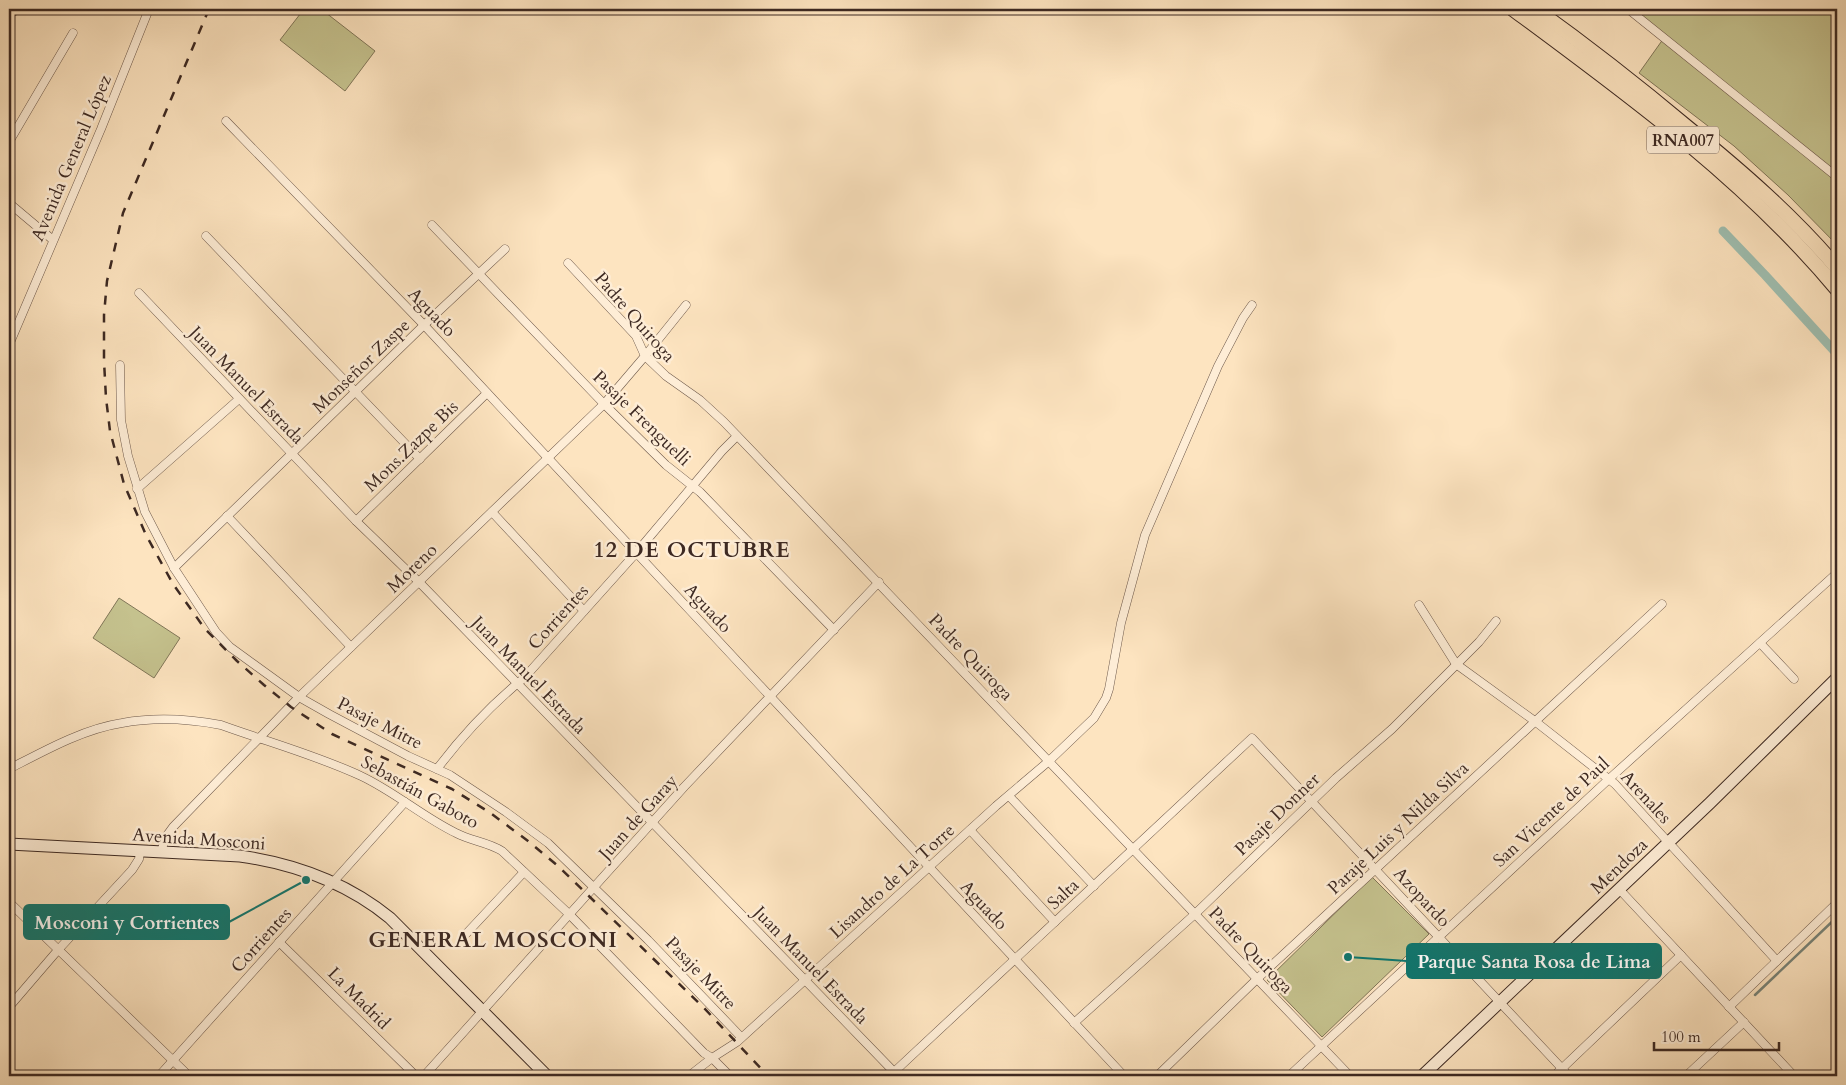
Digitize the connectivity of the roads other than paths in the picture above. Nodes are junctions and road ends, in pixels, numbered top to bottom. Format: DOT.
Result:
graph roads {
  1 [pos="19,9"];
  2 [pos="149,9"];
  3 [pos="1513,9"];
  4 [pos="1535,9"];
  5 [pos="1628,9"];
  6 [pos="9,14"];
  7 [pos="73,34"];
  8 [pos="226,121"];
  9 [pos="9,142"];
  10 [pos="1837,176"];
  11 [pos="9,203"];
  12 [pos="432,225"];
  13 [pos="206,236"];
  14 [pos="54,240"];
  15 [pos="506,249"];
  16 [pos="568,263"];
  17 [pos="1837,268"];
  18 [pos="479,274"];
  19 [pos="1837,289"];
  20 [pos="139,293"];
  21 [pos="686,304"];
  22 [pos="1252,305"];
  23 [pos="424,325"];
  24 [pos="9,344"];
  25 [pos="645,356"];
  26 [pos="120,365"];
  27 [pos="355,392"];
  28 [pos="487,393"];
  29 [pos="239,399"];
  30 [pos="604,404"];
  31 [pos="737,436"];
  32 [pos="292,454"];
  33 [pos="420,459"];
  34 [pos="548,459"];
  35 [pos="692,486"];
  36 [pos="136,489"];
  37 [pos="492,512"];
  38 [pos="227,516"];
  39 [pos="356,521"];
  40 [pos="636,553"];
  41 [pos="174,568"];
  42 [pos="1837,574"];
  43 [pos="419,582"];
  44 [pos="879,582"];
  45 [pos="1662,604"];
  46 [pos="1419,606"];
  47 [pos="584,610"];
  48 [pos="1496,621"];
  49 [pos="834,630"];
  50 [pos="1760,643"];
  51 [pos="351,647"];
  52 [pos="1456,664"];
  53 [pos="1837,678"];
  54 [pos="1794,679"];
  55 [pos="516,684"];
  56 [pos="299,697"];
  57 [pos="770,697"];
  58 [pos="1536,722"];
  59 [pos="1252,738"];
  60 [pos="259,739"];
  61 [pos="1049,761"];
  62 [pos="9,768"];
  63 [pos="437,769"];
  64 [pos="1610,779"];
  65 [pos="1009,796"];
  66 [pos="1311,801"];
  67 [pos="405,802"];
  68 [pos="653,823"];
  69 [pos="970,830"];
  70 [pos="1669,843"];
  71 [pos="9,844"];
  72 [pos="1134,849"];
  73 [pos="140,852"];
  74 [pos="161,853"];
  75 [pos="929,868"];
  76 [pos="1375,869"];
  77 [pos="524,872"];
  78 [pos="333,882"];
  79 [pos="1094,886"];
  80 [pos="594,887"];
  81 [pos="1620,890"];
  82 [pos="9,902"];
  83 [pos="1837,903"];
  84 [pos="569,914"];
  85 [pos="1195,914"];
  86 [pos="1055,922"];
  87 [pos="466,934"];
  88 [pos="1438,937"];
  89 [pos="280,942"];
  90 [pos="58,950"];
  91 [pos="1681,955"];
  92 [pos="1015,960"];
  93 [pos="1777,961"];
  94 [pos="1258,978"];
  95 [pos="805,981"];
  96 [pos="1500,1003"];
  97 [pos="9,1007"];
  98 [pos="1730,1007"];
  99 [pos="482,1011"];
  100 [pos="1744,1022"];
  101 [pos="1074,1023"];
  102 [pos="741,1038"];
  103 [pos="1322,1046"];
  104 [pos="712,1058"];
  105 [pos="173,1061"];
  106 [pos="1562,1069"];
  107 [pos="896,1074"];
  108 [pos="159,1076"];
  109 [pos="189,1076"];
  110 [pos="416,1076"];
  111 [pos="424,1076"];
  112 [pos="547,1076"];
  113 [pos="689,1076"];
  114 [pos="730,1076"];
  115 [pos="1124,1076"];
  116 [pos="1157,1076"];
  117 [pos="1289,1076"];
  118 [pos="1350,1076"];
  119 [pos="1422,1076"];
  120 [pos="1554,1076"];
  121 [pos="1569,1076"];
  122 [pos="1686,1076"];
  123 [pos="1794,1076"];
  1 -- 6 [label="street"];
  2 -- 14 [label="street, Avenida General López"];
  3 -- 19 [label="highway, RNA007"];
  4 -- 17 [label="highway, RNA007"];
  5 -- 10 [label="street"];
  7 -- 9 [label="street"];
  8 -- 23 [label="street, Aguado"];
  11 -- 14 [label="street"];
  12 -- 18 [label="street, Pasaje Frenguelli"];
  13 -- 27 [label="street"];
  14 -- 24 [label="street, Avenida General López"];
  15 -- 18 [label="street, Monseñor Zaspe"];
  16 -- 25 [label="street, Padre Quiroga"];
  18 -- 23 [label="street, Monseñor Zaspe"];
  18 -- 30 [label="street, Pasaje Frenguelli"];
  20 -- 29 [label="street, Juan Manuel Estrada"];
  21 -- 25 [label="street, Moreno"];
  22 -- 61 [label="street, Lisandro de La Torre"];
  23 -- 27 [label="street, Monseñor Zaspe"];
  23 -- 28 [label="street, Aguado"];
  25 -- 30 [label="street, Moreno"];
  25 -- 31 [label="street, Padre Quiroga"];
  26 -- 36 [label="street, Pasaje Mitre"];
  27 -- 32 [label="street, Monseñor Zaspe"];
  27 -- 33 [label="street"];
  28 -- 33 [label="street, Mons.Zazpe Bis"];
  28 -- 34 [label="street, Aguado"];
  29 -- 32 [label="street, Juan Manuel Estrada"];
  29 -- 36 [label="street"];
  30 -- 34 [label="street, Moreno"];
  30 -- 35 [label="street, Pasaje Frenguelli"];
  31 -- 35 [label="street, Corrientes"];
  31 -- 44 [label="street, Padre Quiroga"];
  32 -- 38 [label="street, Monseñor Zaspe"];
  32 -- 39 [label="street, Juan Manuel Estrada"];
  33 -- 39 [label="street, Mons.Zazpe Bis"];
  34 -- 37 [label="street, Moreno"];
  34 -- 40 [label="street, Aguado"];
  35 -- 40 [label="street, Corrientes"];
  35 -- 49 [label="street, Pasaje Frenguelli"];
  36 -- 41 [label="street, Pasaje Mitre"];
  37 -- 43 [label="street, Moreno"];
  37 -- 47 [label="street"];
  38 -- 41 [label="street, Monseñor Zaspe"];
  38 -- 51 [label="street"];
  39 -- 43 [label="street, Juan Manuel Estrada"];
  40 -- 47 [label="street, Corrientes"];
  40 -- 57 [label="street, Aguado"];
  41 -- 56 [label="street, Pasaje Mitre"];
  42 -- 50 [label="street, San Vicente de Paul"];
  43 -- 51 [label="street, Moreno"];
  43 -- 55 [label="street, Juan Manuel Estrada"];
  44 -- 49 [label="street, Juan de Garay"];
  44 -- 61 [label="street, Padre Quiroga"];
  45 -- 58 [label="street, Paraje Luis y Nilda Silva"];
  46 -- 52 [label="street, Arenales"];
  47 -- 55 [label="street, Corrientes"];
  48 -- 52 [label="street, Pasaje Donner"];
  49 -- 57 [label="street, Juan de Garay"];
  50 -- 54 [label="street"];
  50 -- 64 [label="street, San Vicente de Paul"];
  51 -- 56 [label="street, Moreno"];
  52 -- 58 [label="street, Arenales"];
  52 -- 66 [label="street, Pasaje Donner"];
  53 -- 70 [label="street, Mendoza"];
  55 -- 63 [label="street, Corrientes"];
  55 -- 68 [label="street, Juan Manuel Estrada"];
  56 -- 60 [label="street, Moreno"];
  56 -- 63 [label="street, Pasaje Mitre"];
  57 -- 68 [label="street, Juan de Garay"];
  57 -- 75 [label="street, Aguado"];
  58 -- 64 [label="street, Arenales"];
  58 -- 76 [label="street, Paraje Luis y Nilda Silva"];
  59 -- 66 [label="street, Azopardo"];
  59 -- 72 [label="street, Salta"];
  60 -- 62 [label="street, Sebastián Gaboto"];
  60 -- 67 [label="street, Sebastián Gaboto"];
  60 -- 74 [label="street, Moreno"];
  61 -- 65 [label="street, Lisandro de La Torre"];
  61 -- 72 [label="street, Padre Quiroga"];
  63 -- 80 [label="street, Pasaje Mitre"];
  64 -- 70 [label="street, Arenales"];
  64 -- 88 [label="street, San Vicente de Paul"];
  65 -- 69 [label="street, Lisandro de La Torre"];
  65 -- 79 [label="street"];
  66 -- 76 [label="street, Azopardo"];
  66 -- 85 [label="street, Pasaje Donner"];
  67 -- 77 [label="street, Sebastián Gaboto"];
  67 -- 78 [label="street, Corrientes"];
  68 -- 80 [label="street, Juan de Garay"];
  68 -- 95 [label="street, Juan Manuel Estrada"];
  69 -- 75 [label="street, Lisandro de La Torre"];
  69 -- 86 [label="street"];
  70 -- 81 [label="street, Mendoza"];
  70 -- 93 [label="street, Arenales"];
  71 -- 73 [label="street, Avenida Mosconi"];
  72 -- 79 [label="street, Salta"];
  72 -- 85 [label="street, Padre Quiroga"];
  73 -- 74 [label="street, Avenida Mosconi"];
  73 -- 90 [label="street"];
  74 -- 78 [label="street, Avenida Mosconi"];
  75 -- 92 [label="street, Aguado"];
  75 -- 95 [label="street, Lisandro de La Torre"];
  76 -- 88 [label="street, Azopardo"];
  76 -- 94 [label="street, Paraje Luis y Nilda Silva"];
  77 -- 84 [label="street, Sebastián Gaboto"];
  77 -- 87 [label="street"];
  78 -- 89 [label="street, Corrientes"];
  78 -- 99 [label="street, Avenida Mosconi"];
  79 -- 86 [label="street, Salta"];
  80 -- 84 [label="street, Juan de Garay"];
  80 -- 102 [label="street, Pasaje Mitre"];
  81 -- 91 [label="street"];
  81 -- 96 [label="street, Mendoza"];
  82 -- 90 [label="street"];
  83 -- 93 [label="street"];
  84 -- 99 [label="street, Juan de Garay"];
  84 -- 104 [label="street, Sebastián Gaboto"];
  85 -- 94 [label="street, Padre Quiroga"];
  85 -- 101 [label="street, Pasaje Donner"];
  86 -- 92 [label="street, Salta"];
  88 -- 96 [label="street, Azopardo"];
  88 -- 103 [label="street, San Vicente de Paul"];
  89 -- 105 [label="street, Corrientes"];
  89 -- 110 [label="street, La Madrid"];
  90 -- 97 [label="street"];
  90 -- 105 [label="street"];
  91 -- 98 [label="street"];
  91 -- 106 [label="street"];
  92 -- 101 [label="street, Aguado"];
  92 -- 107 [label="street, Salta"];
  93 -- 98 [label="street"];
  94 -- 103 [label="street, Padre Quiroga"];
  94 -- 116 [label="street, Paraje Luis y Nilda Silva"];
  95 -- 102 [label="street, Lisandro de La Torre"];
  95 -- 107 [label="street, Juan Manuel Estrada"];
  96 -- 106 [label="street, Azopardo"];
  96 -- 119 [label="street, Mendoza"];
  98 -- 100 [label="street"];
  99 -- 111 [label="street, Juan de Garay"];
  99 -- 112 [label="street, Avenida Mosconi"];
  100 -- 122 [label="street"];
  100 -- 123 [label="street"];
  101 -- 115 [label="street, Aguado"];
  102 -- 104 [label="street, Lisandro de La Torre"];
  103 -- 117 [label="street, San Vicente de Paul"];
  103 -- 118 [label="street, Padre Quiroga"];
  104 -- 113 [label="street, Lisandro de La Torre"];
  104 -- 114 [label="street, Sebastián Gaboto"];
  105 -- 108 [label="street, Corrientes"];
  105 -- 109 [label="street"];
  106 -- 120 [label="street"];
  106 -- 121 [label="street, Azopardo"];
}
